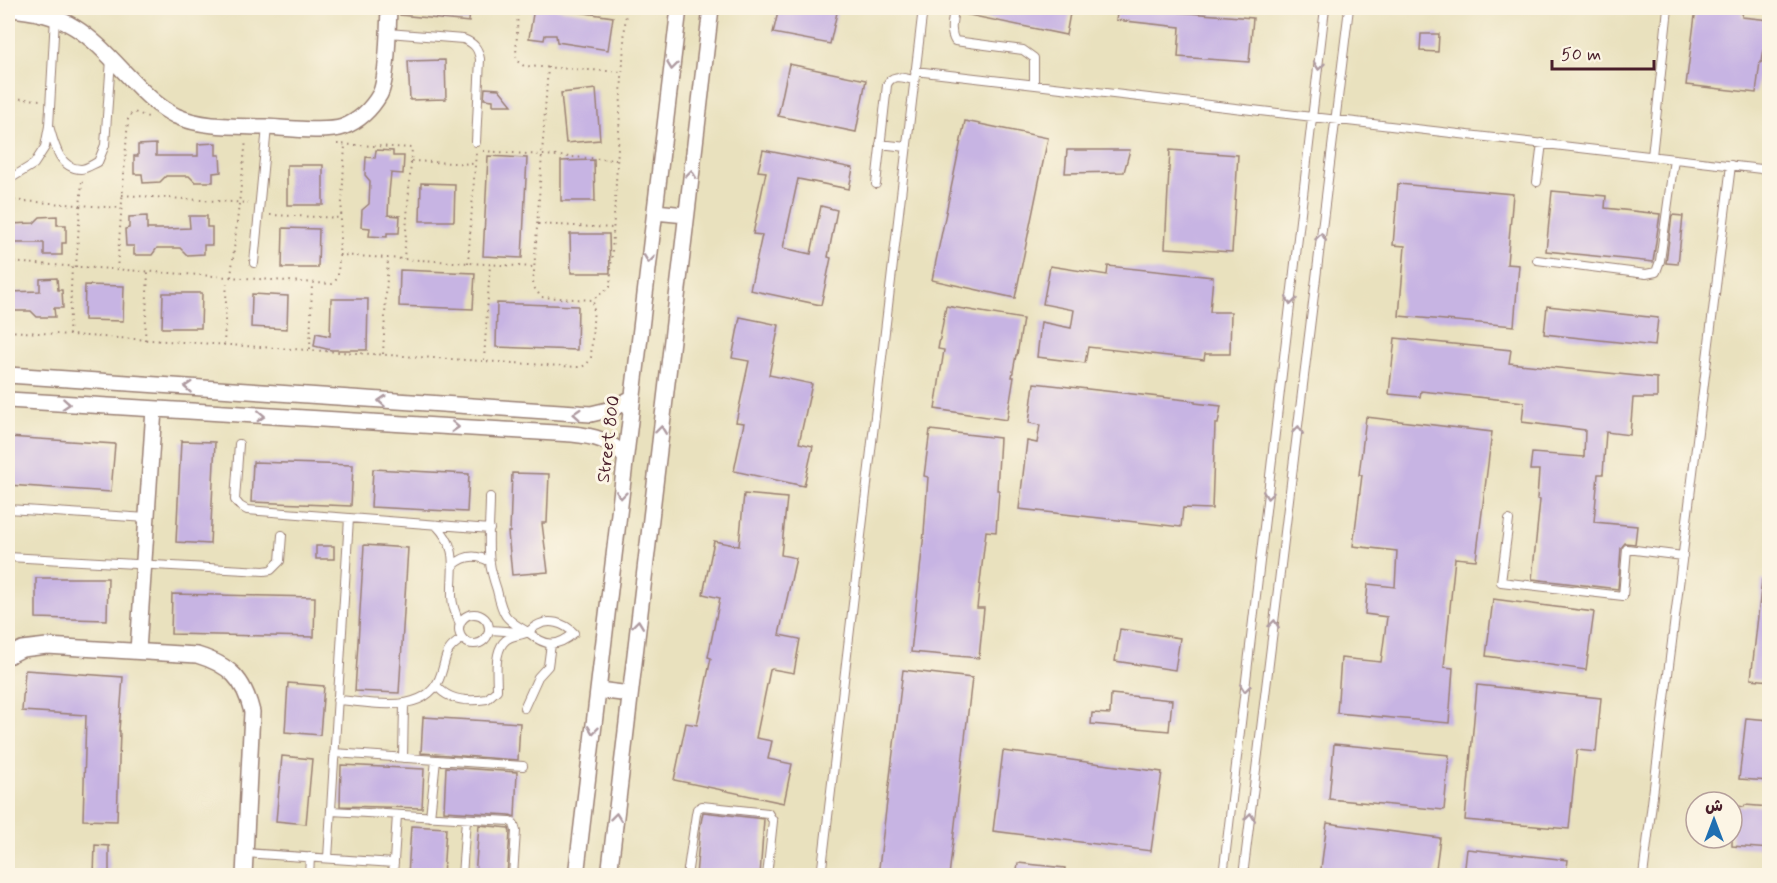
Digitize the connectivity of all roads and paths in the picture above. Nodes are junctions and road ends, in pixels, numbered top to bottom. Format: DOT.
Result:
graph roads {
  1 [pos="389,8"];
  2 [pos="518,8"];
  3 [pos="626,8"];
  4 [pos="679,8"];
  5 [pos="711,8"];
  6 [pos="923,8"];
  7 [pos="954,8"];
  8 [pos="1325,8"];
  9 [pos="1349,8"];
  10 [pos="1668,8"];
  11 [pos="8,9"];
  12 [pos="55,17"];
  13 [pos="387,33"];
  14 [pos="111,58"];
  15 [pos="548,67"];
  16 [pos="915,70"];
  17 [pos="622,72"];
  18 [pos="914,80"];
  19 [pos="1034,84"];
  20 [pos="8,98"];
  21 [pos="50,100"];
  22 [pos="1313,117"];
  23 [pos="1335,119"];
  24 [pos="157,121"];
  25 [pos="49,126"];
  26 [pos="342,127"];
  27 [pos="266,133"];
  28 [pos="476,142"];
  29 [pos="333,143"];
  30 [pos="1542,143"];
  31 [pos="345,144"];
  32 [pos="880,144"];
  33 [pos="906,147"];
  34 [pos="542,155"];
  35 [pos="1652,156"];
  36 [pos="1674,159"];
  37 [pos="617,160"];
  38 [pos="411,161"];
  39 [pos="474,164"];
  40 [pos="1731,165"];
  41 [pos="83,169"];
  42 [pos="1770,170"];
  43 [pos="8,180"];
  44 [pos="1537,182"];
  45 [pos="876,184"];
  46 [pos="122,195"];
  47 [pos="8,200"];
  48 [pos="239,203"];
  49 [pos="259,204"];
  50 [pos="80,205"];
  51 [pos="121,208"];
  52 [pos="655,212"];
  53 [pos="259,214"];
  54 [pos="686,215"];
  55 [pos="341,218"];
  56 [pos="537,224"];
  57 [pos="613,228"];
  58 [pos="339,255"];
  59 [pos="387,258"];
  60 [pos="404,259"];
  61 [pos="1537,260"];
  62 [pos="8,262"];
  63 [pos="254,263"];
  64 [pos="468,263"];
  65 [pos="490,264"];
  66 [pos="74,267"];
  67 [pos="534,267"];
  68 [pos="117,270"];
  69 [pos="148,272"];
  70 [pos="229,278"];
  71 [pos="312,283"];
  72 [pos="592,300"];
  73 [pos="8,331"];
  74 [pos="69,335"];
  75 [pos="145,340"];
  76 [pos="224,345"];
  77 [pos="310,350"];
  78 [pos="383,355"];
  79 [pos="484,361"];
  80 [pos="8,375"];
  81 [pos="302,395"];
  82 [pos="632,398"];
  83 [pos="8,400"];
  84 [pos="154,410"];
  85 [pos="300,418"];
  86 [pos="239,444"];
  87 [pos="625,457"];
  88 [pos="490,497"];
  89 [pos="8,509"];
  90 [pos="147,518"];
  91 [pos="349,518"];
  92 [pos="1509,520"];
  93 [pos="436,525"];
  94 [pos="490,529"];
  95 [pos="282,535"];
  96 [pos="1683,556"];
  97 [pos="8,557"];
  98 [pos="490,562"];
  99 [pos="144,564"];
  100 [pos="454,565"];
  101 [pos="460,624"];
  102 [pos="490,630"];
  103 [pos="528,632"];
  104 [pos="462,639"];
  105 [pos="551,644"];
  106 [pos="138,651"];
  107 [pos="8,656"];
  108 [pos="436,685"];
  109 [pos="597,690"];
  110 [pos="630,694"];
  111 [pos="337,700"];
  112 [pos="404,704"];
  113 [pos="524,708"];
  114 [pos="334,753"];
  115 [pos="403,758"];
  116 [pos="436,760"];
  117 [pos="523,766"];
  118 [pos="331,811"];
  119 [pos="397,815"];
  120 [pos="430,817"];
  121 [pos="466,819"];
  122 [pos="245,853"];
  123 [pos="310,857"];
  124 [pos="328,858"];
  125 [pos="394,863"];
  126 [pos="244,876"];
  127 [pos="309,876"];
  128 [pos="393,876"];
  129 [pos="462,876"];
  130 [pos="513,876"];
  131 [pos="576,876"];
  132 [pos="609,876"];
  133 [pos="687,876"];
  134 [pos="767,876"];
  135 [pos="820,876"];
  136 [pos="1223,876"];
  137 [pos="1243,876"];
  138 [pos="1643,876"];
  1 -- 13 [label="street"];
  2 -- 15 [label="path"];
  3 -- 17 [label="path"];
  4 -- 52 [label="street, Street 800, one-way"];
  54 -- 5 [label="street, one-way"];
  6 -- 16 [label="lane"];
  7 -- 19 [label="lane"];
  8 -- 22 [label="lane, one-way"];
  9 -- 23 [label="lane"];
  10 -- 35 [label="lane"];
  11 -- 12 [label="street"];
  12 -- 14 [label="street"];
  12 -- 21 [label="lane"];
  13 -- 26 [label="street"];
  13 -- 28 [label="lane"];
  14 -- 27 [label="street"];
  14 -- 41 [label="lane"];
  15 -- 17 [label="path"];
  15 -- 34 [label="path"];
  16 -- 18 [label="lane"];
  16 -- 19 [label="lane"];
  17 -- 37 [label="path"];
  18 -- 32 [label="lane"];
  18 -- 33 [label="lane"];
  19 -- 22 [label="lane"];
  20 -- 21 [label="path"];
  21 -- 25 [label="lane"];
  22 -- 23 [label="lane"];
  22 -- 136 [label="lane, one-way"];
  23 -- 30 [label="lane"];
  137 -- 23 [label="lane, one-way"];
  24 -- 46 [label="path"];
  25 -- 41 [label="lane"];
  25 -- 43 [label="lane"];
  26 -- 27 [label="street"];
  26 -- 31 [label="path"];
  27 -- 48 [label="path"];
  27 -- 49 [label="lane"];
  29 -- 31 [label="path"];
  30 -- 35 [label="lane"];
  30 -- 44 [label="lane"];
  31 -- 38 [label="path"];
  31 -- 55 [label="path"];
  32 -- 33 [label="lane"];
  32 -- 45 [label="lane"];
  33 -- 135 [label="lane"];
  34 -- 37 [label="path"];
  34 -- 39 [label="path"];
  34 -- 56 [label="path"];
  35 -- 36 [label="lane"];
  36 -- 40 [label="lane"];
  36 -- 61 [label="lane"];
  37 -- 57 [label="path"];
  38 -- 39 [label="path"];
  38 -- 60 [label="path"];
  39 -- 64 [label="path"];
  40 -- 42 [label="lane"];
  40 -- 96 [label="lane"];
  41 -- 50 [label="path"];
  46 -- 48 [label="path"];
  46 -- 51 [label="path"];
  47 -- 50 [label="path"];
  48 -- 49 [label="path"];
  48 -- 70 [label="path"];
  49 -- 53 [label="lane"];
  50 -- 51 [label="path"];
  50 -- 66 [label="path"];
  51 -- 68 [label="path"];
  52 -- 54 [label="street"];
  52 -- 82 [label="street, Street 800, one-way"];
  53 -- 55 [label="path"];
  53 -- 63 [label="lane"];
  110 -- 54 [label="street, one-way"];
  55 -- 58 [label="path"];
  56 -- 57 [label="path"];
  56 -- 67 [label="path"];
  57 -- 72 [label="path"];
  58 -- 59 [label="path"];
  58 -- 71 [label="path"];
  59 -- 60 [label="path"];
  59 -- 78 [label="path"];
  60 -- 64 [label="path"];
  62 -- 66 [label="path"];
  64 -- 65 [label="path"];
  65 -- 67 [label="path"];
  65 -- 79 [label="path"];
  66 -- 68 [label="path"];
  66 -- 74 [label="path"];
  67 -- 72 [label="path"];
  68 -- 69 [label="path"];
  69 -- 70 [label="path"];
  69 -- 75 [label="path"];
  70 -- 71 [label="path"];
  70 -- 76 [label="path"];
  71 -- 77 [label="path"];
  72 -- 79 [label="path"];
  73 -- 74 [label="path"];
  74 -- 75 [label="path"];
  75 -- 76 [label="path"];
  76 -- 77 [label="path"];
  77 -- 78 [label="path"];
  78 -- 79 [label="path"];
  81 -- 80 [label="street, one-way"];
  82 -- 81 [label="street, one-way"];
  81 -- 85 [label="street"];
  82 -- 87 [label="street, Street 800"];
  83 -- 84 [label="street, one-way"];
  84 -- 85 [label="street, one-way"];
  84 -- 90 [label="street"];
  85 -- 87 [label="street, one-way"];
  86 -- 91 [label="lane"];
  87 -- 109 [label="street, Street 800, one-way"];
  88 -- 94 [label="lane"];
  89 -- 90 [label="lane"];
  90 -- 99 [label="street"];
  91 -- 93 [label="lane"];
  91 -- 111 [label="lane"];
  92 -- 96 [label="lane"];
  93 -- 94 [label="lane"];
  93 -- 100 [label="lane"];
  94 -- 98 [label="lane"];
  95 -- 99 [label="lane"];
  96 -- 138 [label="lane"];
  97 -- 99 [label="lane"];
  98 -- 100 [label="lane"];
  98 -- 103 [label="lane"];
  99 -- 106 [label="street"];
  100 -- 101 [label="lane"];
  101 -- 102 [label="lane"];
  101 -- 104 [label="lane"];
  102 -- 103 [label="lane"];
  102 -- 104 [label="lane"];
  103 -- 105 [label="lane"];
  103 -- 105 [label="lane"];
  103 -- 108 [label="lane"];
  104 -- 108 [label="lane"];
  105 -- 113 [label="lane"];
  106 -- 107 [label="street"];
  106 -- 122 [label="street"];
  108 -- 112 [label="lane"];
  109 -- 110 [label="street"];
  109 -- 131 [label="street, Street 800, one-way"];
  132 -- 110 [label="street, one-way"];
  111 -- 112 [label="lane"];
  111 -- 114 [label="lane"];
  112 -- 115 [label="lane"];
  114 -- 115 [label="lane"];
  114 -- 118 [label="lane"];
  115 -- 116 [label="lane"];
  116 -- 117 [label="lane"];
  116 -- 120 [label="lane"];
  118 -- 119 [label="lane"];
  118 -- 124 [label="lane"];
  119 -- 120 [label="lane"];
  119 -- 125 [label="lane"];
  120 -- 121 [label="lane"];
  121 -- 129 [label="lane"];
  121 -- 130 [label="lane"];
  122 -- 123 [label="lane"];
  122 -- 126 [label="street"];
  123 -- 124 [label="lane"];
  123 -- 127 [label="lane"];
  124 -- 125 [label="lane"];
  125 -- 128 [label="lane"];
  133 -- 134 [label="lane"];
}
